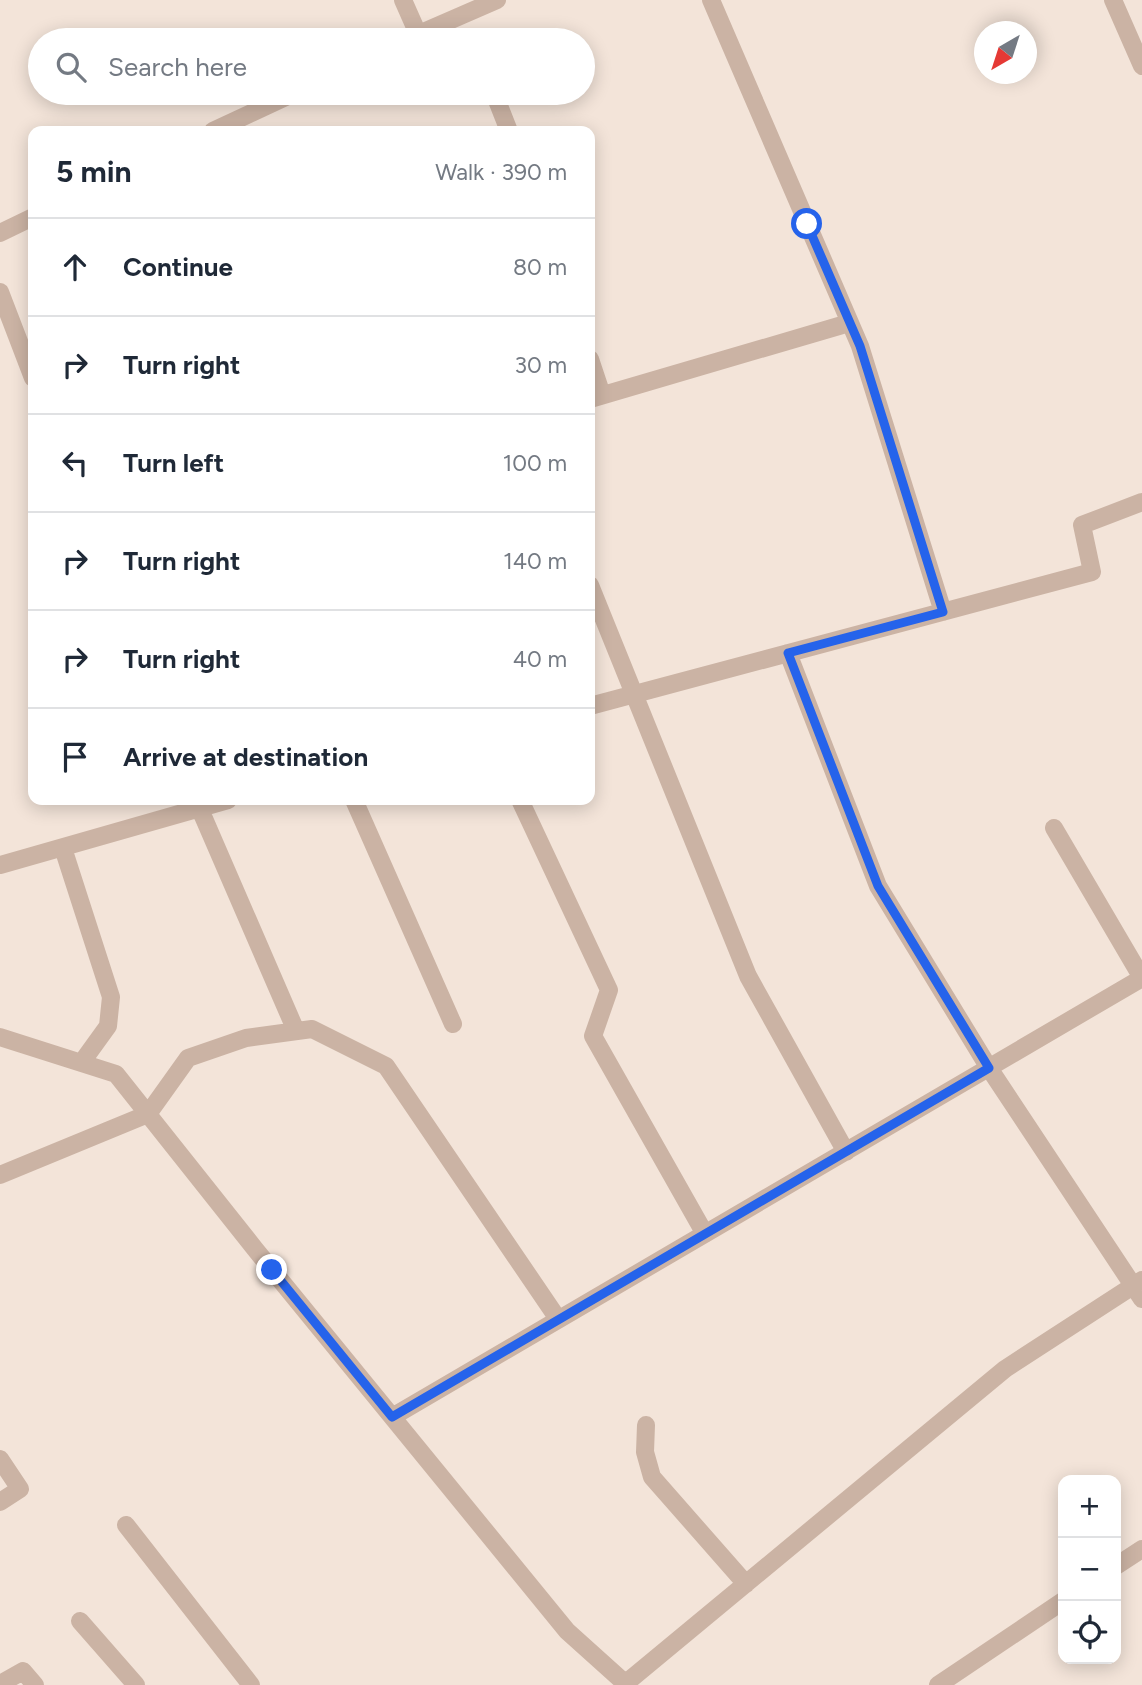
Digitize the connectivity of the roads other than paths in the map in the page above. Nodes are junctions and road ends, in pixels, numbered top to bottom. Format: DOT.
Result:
graph roads {
  1 [pos="403,0"];
  2 [pos="497,0"];
  3 [pos="711,0"];
  4 [pos="1113,0"];
  5 [pos="410,28"];
  6 [pos="433,28"];
  7 [pos="1142,66"];
  8 [pos="268,105"];
  9 [pos="499,105"];
  10 [pos="224,126"];
  11 [pos="507,126"];
  12 [pos="28,219"];
  13 [pos="0,233"];
  14 [pos="0,292"];
  15 [pos="849,323"];
  16 [pos="28,365"];
  17 [pos="596,397"];
  18 [pos="1142,502"];
  19 [pos="595,597"];
  20 [pos="943,612"];
  21 [pos="788,653"];
  22 [pos="635,694"];
  23 [pos="595,705"];
  24 [pos="192,805"];
  25 [pos="199,805"];
  26 [pos="356,805"];
  27 [pos="522,805"];
  28 [pos="1054,828"];
  29 [pos="63,848"];
  30 [pos="0,865"];
  31 [pos="1142,978"];
  32 [pos="453,1024"];
  33 [pos="296,1031"];
  34 [pos="0,1037"];
  35 [pos="82,1062"];
  36 [pos="989,1068"];
  37 [pos="148,1114"];
  38 [pos="846,1152"];
  39 [pos="0,1175"];
  40 [pos="705,1234"];
  41 [pos="1139,1288"];
  42 [pos="558,1319"];
  43 [pos="392,1417"];
  44 [pos="646,1425"];
  45 [pos="0,1459"];
  46 [pos="0,1502"];
  47 [pos="126,1525"];
  48 [pos="1142,1549"];
  49 [pos="1121,1563"];
  50 [pos="746,1584"];
  51 [pos="1058,1604"];
  52 [pos="80,1621"];
  53 [pos="0,1684"];
  54 [pos="627,1684"];
  55 [pos="35,1685"];
  56 [pos="136,1685"];
  57 [pos="251,1685"];
  58 [pos="938,1685"];
  1 -- 5 [label="street"];
  2 -- 6 [label="street"];
  3 -- 15 [label="street"];
  4 -- 7 [label="street"];
  8 -- 10 [label="street"];
  9 -- 11 [label="street"];
  12 -- 13 [label="street"];
  14 -- 16 [label="street"];
  15 -- 17 [label="street"];
  15 -- 20 [label="street"];
  18 -- 20 [label="street"];
  19 -- 22 [label="street"];
  20 -- 21 [label="street"];
  21 -- 22 [label="street"];
  21 -- 36 [label="street"];
  22 -- 23 [label="street"];
  22 -- 38 [label="street"];
  24 -- 29 [label="street"];
  25 -- 33 [label="street"];
  26 -- 32 [label="street"];
  27 -- 40 [label="street"];
  28 -- 31 [label="street"];
  29 -- 30 [label="street"];
  29 -- 35 [label="street"];
  31 -- 36 [label="street"];
  33 -- 37 [label="street"];
  33 -- 42 [label="street"];
  34 -- 35 [label="street"];
  35 -- 37 [label="street"];
  36 -- 38 [label="street"];
  36 -- 41 [label="street"];
  37 -- 39 [label="street"];
  37 -- 43 [label="street"];
  38 -- 40 [label="street"];
  40 -- 42 [label="street"];
  41 -- 50 [label="street"];
  42 -- 43 [label="street"];
  43 -- 54 [label="street"];
  44 -- 50 [label="street"];
  45 -- 46 [label="street"];
  47 -- 57 [label="street"];
  48 -- 49 [label="street"];
  50 -- 54 [label="street"];
  51 -- 58 [label="street"];
  52 -- 56 [label="street"];
  53 -- 55 [label="street"];
}
